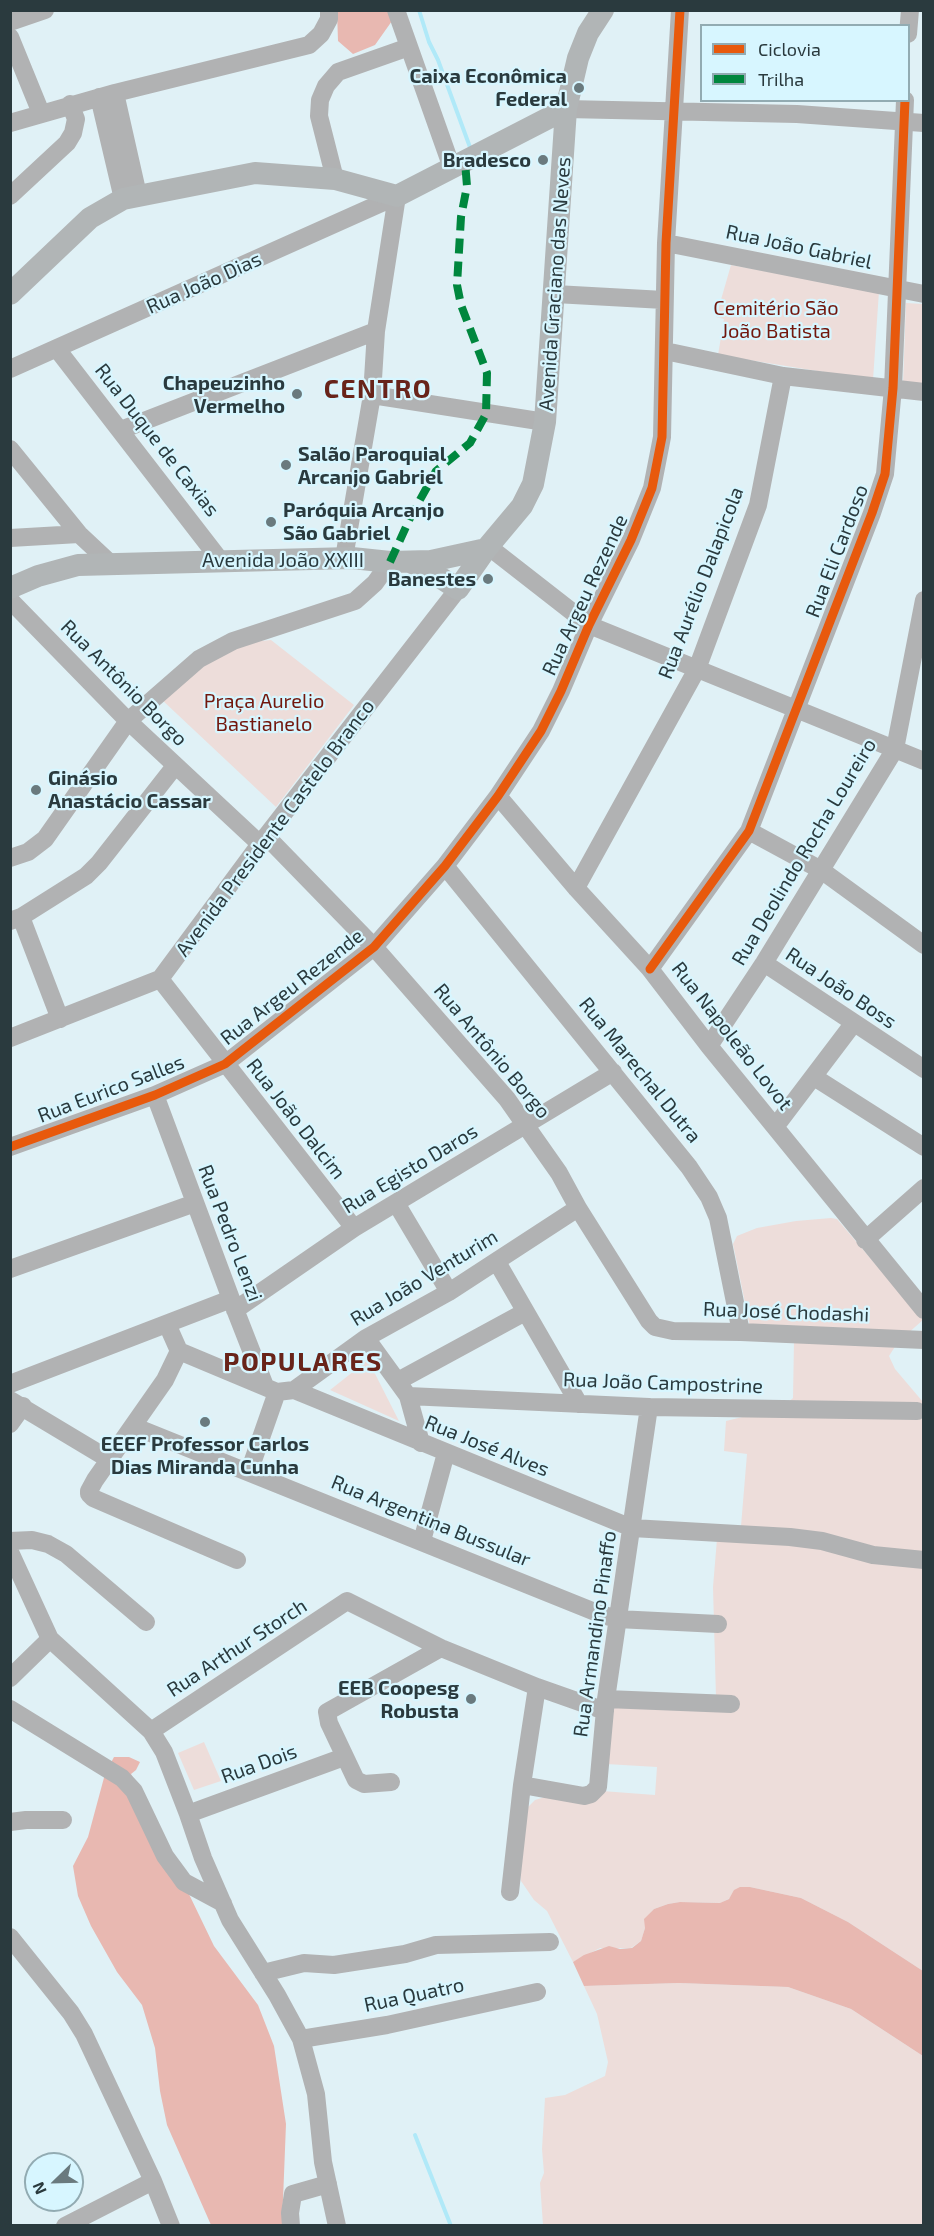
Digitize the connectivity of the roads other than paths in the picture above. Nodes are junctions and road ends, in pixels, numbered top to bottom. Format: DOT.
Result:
graph roads {
  1 [pos="45,10"];
  2 [pos="329,10"];
  3 [pos="396,10"];
  4 [pos="603,10"];
  5 [pos="680,10"];
  6 [pos="10,22"];
  7 [pos="10,37"];
  8 [pos="409,47"];
  9 [pos="107,95"];
  10 [pos="905,102"];
  11 [pos="70,104"];
  12 [pos="797,107"];
  13 [pos="566,109"];
  14 [pos="675,111"];
  15 [pos="40,113"];
  16 [pos="903,122"];
  17 [pos="10,123"];
  18 [pos="924,123"];
  19 [pos="452,168"];
  20 [pos="335,179"];
  21 [pos="403,193"];
  22 [pos="10,196"];
  23 [pos="131,197"];
  24 [pos="666,243"];
  25 [pos="898,290"];
  26 [pos="10,294"];
  27 [pos="555,294"];
  28 [pos="924,294"];
  29 [pos="664,300"];
  30 [pos="376,331"];
  31 [pos="57,349"];
  32 [pos="665,351"];
  33 [pos="10,369"];
  34 [pos="783,376"];
  35 [pos="893,388"];
  36 [pos="924,392"];
  37 [pos="372,395"];
  38 [pos="545,422"];
  39 [pos="122,430"];
  40 [pos="10,449"];
  41 [pos="79,534"];
  42 [pos="10,538"];
  43 [pos="488,548"];
  44 [pos="344,558"];
  45 [pos="220,560"];
  46 [pos="400,562"];
  47 [pos="110,563"];
  48 [pos="10,588"];
  49 [pos="458,589"];
  50 [pos="10,600"];
  51 [pos="924,600"];
  52 [pos="588,625"];
  53 [pos="697,669"];
  54 [pos="796,709"];
  55 [pos="128,721"];
  56 [pos="896,749"];
  57 [pos="924,762"];
  58 [pos="175,766"];
  59 [pos="498,796"];
  60 [pos="749,831"];
  61 [pos="263,840"];
  62 [pos="10,858"];
  63 [pos="445,866"];
  64 [pos="821,870"];
  65 [pos="576,888"];
  66 [pos="16,919"];
  67 [pos="924,945"];
  68 [pos="374,947"];
  69 [pos="764,963"];
  70 [pos="650,969"];
  71 [pos="160,979"];
  72 [pos="60,1019"];
  73 [pos="853,1024"];
  74 [pos="10,1038"];
  75 [pos="709,1046"];
  76 [pos="225,1064"];
  77 [pos="924,1069"];
  78 [pos="613,1072"];
  79 [pos="814,1077"];
  80 [pos="155,1095"];
  81 [pos="526,1125"];
  82 [pos="775,1127"];
  83 [pos="10,1147"];
  84 [pos="924,1147"];
  85 [pos="924,1188"];
  86 [pos="195,1203"];
  87 [pos="396,1203"];
  88 [pos="578,1208"];
  89 [pos="354,1228"];
  90 [pos="865,1240"];
  91 [pos="497,1262"];
  92 [pos="10,1269"];
  93 [pos="917,1291"];
  94 [pos="449,1292"];
  95 [pos="233,1305"];
  96 [pos="924,1310"];
  97 [pos="525,1312"];
  98 [pos="649,1321"];
  99 [pos="167,1324"];
  100 [pos="741,1332"];
  101 [pos="366,1338"];
  102 [pos="924,1340"];
  103 [pos="179,1350"];
  104 [pos="10,1384"];
  105 [pos="403,1389"];
  106 [pos="279,1390"];
  107 [pos="17,1403"];
  108 [pos="579,1404"];
  109 [pos="649,1407"];
  110 [pos="917,1411"];
  111 [pos="10,1424"];
  112 [pos="134,1426"];
  113 [pos="421,1443"];
  114 [pos="446,1454"];
  115 [pos="110,1460"];
  116 [pos="249,1472"];
  117 [pos="632,1528"];
  118 [pos="10,1541"];
  119 [pos="422,1541"];
  120 [pos="10,1552"];
  121 [pos="237,1560"];
  122 [pos="924,1560"];
  123 [pos="617,1619"];
  124 [pos="146,1622"];
  125 [pos="718,1624"];
  126 [pos="50,1639"];
  127 [pos="441,1647"];
  128 [pos="10,1678"];
  129 [pos="537,1687"];
  130 [pos="731,1704"];
  131 [pos="605,1705"];
  132 [pos="10,1708"];
  133 [pos="151,1731"];
  134 [pos="344,1757"];
  135 [pos="391,1782"];
  136 [pos="522,1785"];
  137 [pos="188,1814"];
  138 [pos="63,1820"];
  139 [pos="10,1822"];
  140 [pos="510,1892"];
  141 [pos="223,1903"];
  142 [pos="11,1937"];
  143 [pos="550,1942"];
  144 [pos="263,1973"];
  145 [pos="537,1992"];
  146 [pos="301,2039"];
  147 [pos="153,2181"];
  148 [pos="328,2184"];
  149 [pos="66,2225"];
  150 [pos="171,2226"];
  151 [pos="291,2226"];
  152 [pos="337,2226"];
  1 -- 6 [label="street"];
  2 -- 9 [label="street"];
  3 -- 8 [label="street"];
  4 -- 13 [label="main road, Avenida Graciano das Neves"];
  5 -- 14 [label="street, Rua Argeu Rezende"];
  7 -- 15 [label="street"];
  8 -- 19 [label="street"];
  8 -- 20 [label="street"];
  9 -- 11 [label="street"];
  9 -- 23 [label="street"];
  10 -- 16 [label="street, Rua Eli Cardoso"];
  11 -- 15 [label="street"];
  11 -- 22 [label="street"];
  12 -- 14 [label="street"];
  12 -- 16 [label="street"];
  13 -- 14 [label="street"];
  13 -- 19 [label="main road, Rua João Dias"];
  13 -- 27 [label="main road, Avenida Graciano das Neves"];
  14 -- 24 [label="street, Rua Argeu Rezende"];
  15 -- 17 [label="street"];
  16 -- 18 [label="street"];
  16 -- 25 [label="street, Rua Eli Cardoso"];
  19 -- 21 [label="main road, Rua João Dias"];
  20 -- 21 [label="main road"];
  20 -- 23 [label="main road"];
  21 -- 30 [label="street"];
  21 -- 31 [label="street, Rua João Dias"];
  23 -- 26 [label="main road"];
  24 -- 25 [label="street, Rua João Gabriel"];
  24 -- 29 [label="street, Rua Argeu Rezende"];
  25 -- 28 [label="street, Rua João Gabriel"];
  25 -- 35 [label="street, Rua Eli Cardoso"];
  27 -- 29 [label="street"];
  27 -- 38 [label="main road, Avenida Graciano das Neves"];
  29 -- 32 [label="street, Rua Argeu Rezende"];
  30 -- 37 [label="street"];
  30 -- 39 [label="street"];
  31 -- 33 [label="street, Rua João Dias"];
  31 -- 39 [label="street, Rua Duque de Caxias"];
  32 -- 34 [label="street"];
  32 -- 52 [label="street, Rua Argeu Rezende"];
  34 -- 35 [label="street"];
  34 -- 53 [label="street, Rua Aurélio Dalapicola"];
  35 -- 36 [label="street"];
  35 -- 54 [label="street, Rua Eli Cardoso"];
  37 -- 38 [label="street"];
  37 -- 44 [label="street"];
  38 -- 43 [label="main road, Avenida Graciano das Neves"];
  39 -- 45 [label="street, Rua Duque de Caxias"];
  40 -- 41 [label="street"];
  41 -- 42 [label="street"];
  41 -- 47 [label="street"];
  43 -- 46 [label="main road, Avenida João XXIII"];
  43 -- 49 [label="main road, Avenida Presidente Castelo Branco"];
  43 -- 52 [label="street"];
  44 -- 45 [label="main road, Avenida João XXIII"];
  44 -- 46 [label="main road, Avenida João XXIII"];
  45 -- 47 [label="main road, Avenida João XXIII"];
  46 -- 49 [label="main road"];
  46 -- 55 [label="street"];
  47 -- 48 [label="main road, Avenida João XXIII"];
  49 -- 61 [label="street, Avenida Presidente Castelo Branco"];
  50 -- 55 [label="street, Rua Antônio Borgo"];
  51 -- 56 [label="street, Rua Deolindo Rocha Loureiro"];
  52 -- 53 [label="street"];
  52 -- 59 [label="street, Rua Argeu Rezende"];
  53 -- 54 [label="street"];
  53 -- 65 [label="street, Rua Aurélio Dalapicola"];
  54 -- 56 [label="street"];
  54 -- 60 [label="street, Rua Eli Cardoso"];
  55 -- 58 [label="street, Rua Antônio Borgo"];
  55 -- 62 [label="street"];
  56 -- 57 [label="street"];
  56 -- 64 [label="street, Rua Deolindo Rocha Loureiro"];
  58 -- 61 [label="street, Rua Antônio Borgo"];
  58 -- 66 [label="street"];
  59 -- 63 [label="street, Rua Argeu Rezende"];
  59 -- 65 [label="street, Rua Napoleão Lovot"];
  60 -- 64 [label="street"];
  60 -- 70 [label="street, Rua Eli Cardoso"];
  61 -- 68 [label="street, Rua Antônio Borgo"];
  61 -- 71 [label="street, Avenida Presidente Castelo Branco"];
  63 -- 68 [label="street, Rua Argeu Rezende"];
  63 -- 78 [label="street, Rua Marechal Dutra"];
  64 -- 67 [label="street"];
  64 -- 69 [label="street, Rua Deolindo Rocha Loureiro"];
  65 -- 70 [label="street, Rua Napoleão Lovot"];
  66 -- 72 [label="street"];
  68 -- 76 [label="street, Rua Argeu Rezende"];
  68 -- 81 [label="street, Rua Antônio Borgo"];
  69 -- 73 [label="street, Rua João Boss"];
  69 -- 75 [label="street, Rua Deolindo Rocha Loureiro"];
  70 -- 75 [label="street, Rua Napoleão Lovot"];
  71 -- 72 [label="street"];
  71 -- 76 [label="street, Rua João Dalcim"];
  72 -- 74 [label="street"];
  73 -- 77 [label="street, Rua João Boss"];
  73 -- 79 [label="street"];
  75 -- 82 [label="street, Rua Napoleão Lovot"];
  76 -- 80 [label="street, Rua Eurico Salles"];
  76 -- 89 [label="street, Rua João Dalcim"];
  78 -- 81 [label="street, Rua Egisto Daros"];
  78 -- 100 [label="street, Rua Marechal Dutra"];
  79 -- 82 [label="street"];
  79 -- 84 [label="street"];
  80 -- 83 [label="street, Rua Eurico Salles"];
  80 -- 86 [label="street, Rua Pedro Lenzi"];
  81 -- 87 [label="street, Rua Egisto Daros"];
  81 -- 88 [label="street, Rua Antônio Borgo"];
  82 -- 90 [label="street, Rua Napoleão Lovot"];
  85 -- 90 [label="street"];
  86 -- 92 [label="street"];
  86 -- 95 [label="street, Rua Pedro Lenzi"];
  87 -- 89 [label="street, Rua Egisto Daros"];
  87 -- 94 [label="street"];
  88 -- 91 [label="street, Rua João Venturim"];
  88 -- 98 [label="street, Rua Antônio Borgo"];
  89 -- 95 [label="street, Rua Egisto Daros"];
  90 -- 93 [label="street, Rua Napoleão Lovot"];
  91 -- 94 [label="street, Rua João Venturim"];
  91 -- 97 [label="street"];
  93 -- 96 [label="street, Rua Napoleão Lovot"];
  94 -- 101 [label="street, Rua João Venturim"];
  95 -- 99 [label="street, Rua Egisto Daros"];
  95 -- 106 [label="street, Rua Pedro Lenzi"];
  97 -- 105 [label="street"];
  97 -- 108 [label="street"];
  98 -- 100 [label="street, Rua José Chodashi"];
  99 -- 103 [label="street"];
  99 -- 104 [label="street, Rua Egisto Daros"];
  100 -- 102 [label="street, Rua José Chodashi"];
  101 -- 105 [label="street"];
  101 -- 106 [label="street, Rua João Venturim"];
  103 -- 106 [label="street, Rua José Alves"];
  103 -- 112 [label="street"];
  105 -- 108 [label="street, Rua João Campostrine"];
  105 -- 113 [label="street"];
  106 -- 113 [label="street, Rua José Alves"];
  106 -- 116 [label="street"];
  107 -- 111 [label="street"];
  107 -- 115 [label="street"];
  108 -- 109 [label="street, Rua João Campostrine"];
  109 -- 110 [label="street, Rua João Campostrine"];
  109 -- 117 [label="street, Rua Armandino Pinaffo"];
  112 -- 115 [label="street"];
  112 -- 116 [label="street, Rua Argentina Bussular"];
  113 -- 114 [label="street, Rua José Alves"];
  114 -- 117 [label="street, Rua José Alves"];
  114 -- 119 [label="street"];
  115 -- 121 [label="street"];
  116 -- 119 [label="street, Rua Argentina Bussular"];
  117 -- 122 [label="street, Rua José Alves"];
  117 -- 123 [label="street, Rua Armandino Pinaffo"];
  118 -- 124 [label="street"];
  119 -- 123 [label="street, Rua Argentina Bussular"];
  120 -- 126 [label="street"];
  123 -- 125 [label="street, Rua Argentina Bussular"];
  123 -- 131 [label="street, Rua Armandino Pinaffo"];
  126 -- 128 [label="street"];
  126 -- 133 [label="street"];
  127 -- 129 [label="street"];
  127 -- 133 [label="street, Rua Arthur Storch"];
  127 -- 134 [label="street"];
  129 -- 131 [label="street"];
  129 -- 136 [label="street"];
  130 -- 131 [label="street"];
  131 -- 136 [label="street, Rua Armandino Pinaffo"];
  132 -- 141 [label="street"];
  133 -- 137 [label="street"];
  134 -- 135 [label="street"];
  134 -- 137 [label="street, Rua Dois"];
  136 -- 140 [label="street"];
  137 -- 141 [label="street"];
  138 -- 139 [label="street"];
  141 -- 144 [label="street"];
  142 -- 147 [label="street"];
  143 -- 144 [label="street"];
  144 -- 146 [label="street"];
  145 -- 146 [label="street, Rua Quatro"];
  146 -- 148 [label="street"];
  147 -- 149 [label="street"];
  147 -- 150 [label="street"];
  148 -- 151 [label="street"];
  148 -- 152 [label="street"];
}
